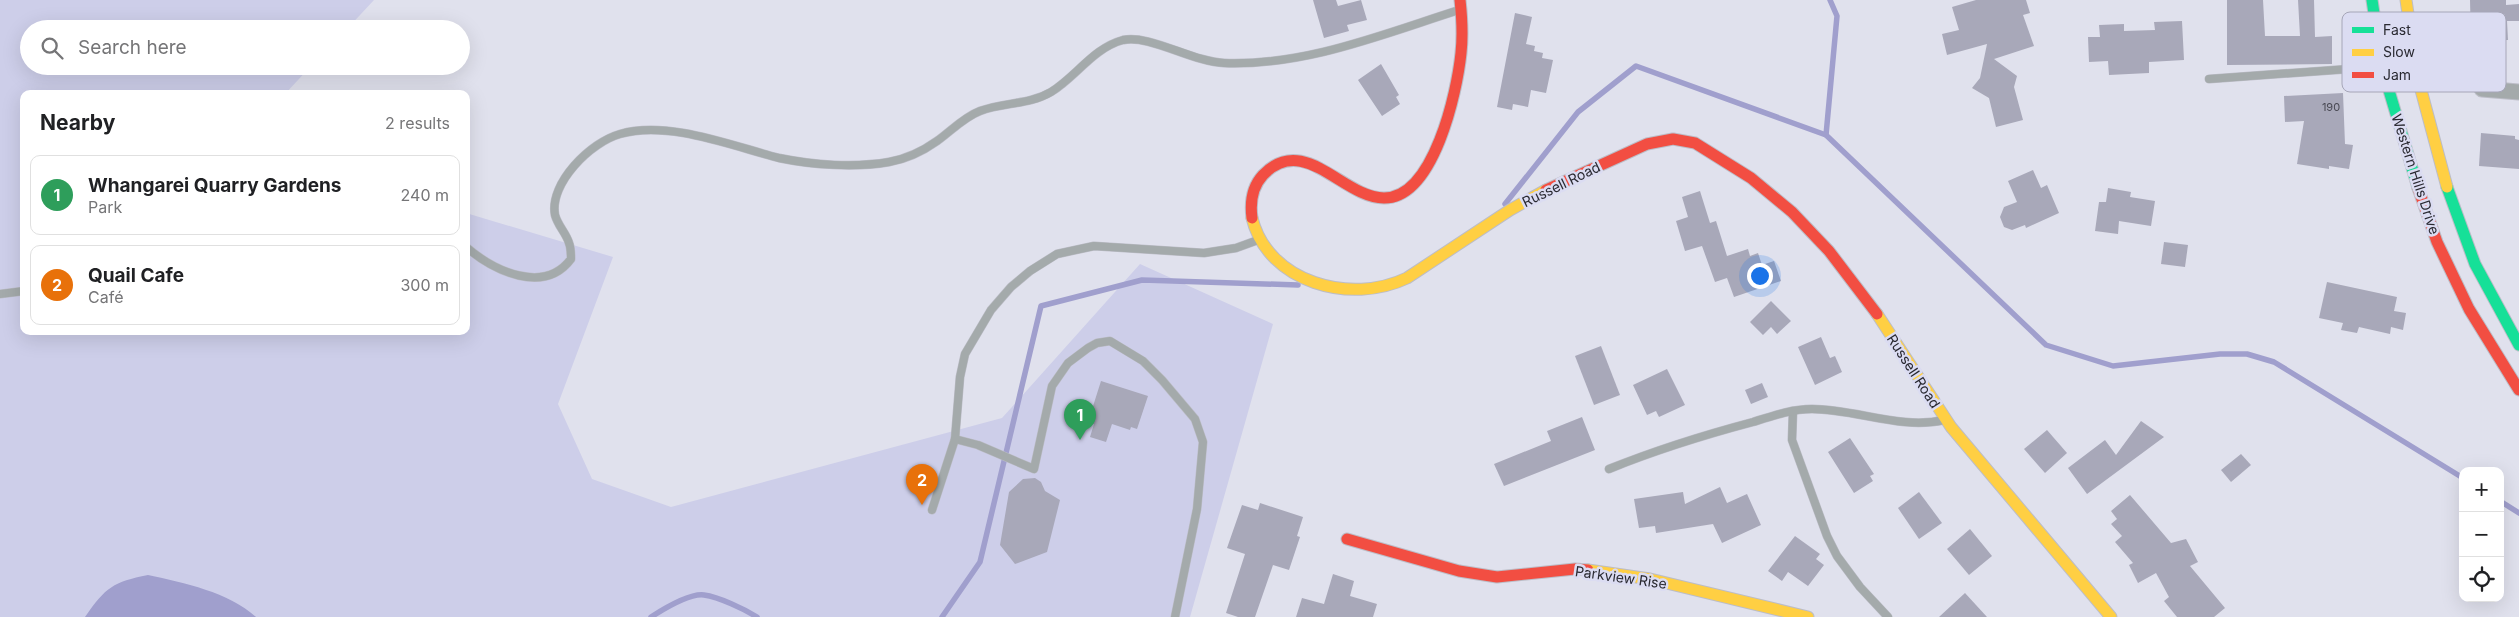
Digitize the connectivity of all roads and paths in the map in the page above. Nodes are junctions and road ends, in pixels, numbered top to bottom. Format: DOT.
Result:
graph roads {
  1 [pos="1461,4"];
  2 [pos="2342,70"];
  3 [pos="2209,79"];
  4 [pos="2506,91"];
  5 [pos="2389,92"];
  6 [pos="2421,92"];
  7 [pos="2519,92"];
  8 [pos="1258,240"];
  9 [pos="470,250"];
  10 [pos="20,292"];
  11 [pos="0,294"];
  12 [pos="2519,344"];
  13 [pos="2519,390"];
  14 [pos="1793,411"];
  15 [pos="1946,420"];
  16 [pos="955,439"];
  17 [pos="1609,468"];
  18 [pos="932,510"];
  19 [pos="1347,539"];
  20 [pos="1175,617"];
  21 [pos="1808,617"];
  22 [pos="1888,617"];
  23 [pos="2111,617"];
  1 -- 8 [label="main road, Russell Road"];
  1 -- 9 [label="lane"];
  2 -- 3 [label="lane"];
  4 -- 7 [label="street"];
  5 -- 13 [label="main road, Western Hills Drive"];
  6 -- 12 [label="main road, Western Hills Drive"];
  8 -- 15 [label="main road, Russell Road"];
  8 -- 16 [label="lane"];
  10 -- 11 [label="lane"];
  14 -- 15 [label="lane"];
  14 -- 17 [label="lane"];
  14 -- 22 [label="lane"];
  15 -- 23 [label="main road, Russell Road"];
  16 -- 18 [label="lane"];
  16 -- 20 [label="lane"];
  19 -- 21 [label="main road, Parkview Rise"];
}
